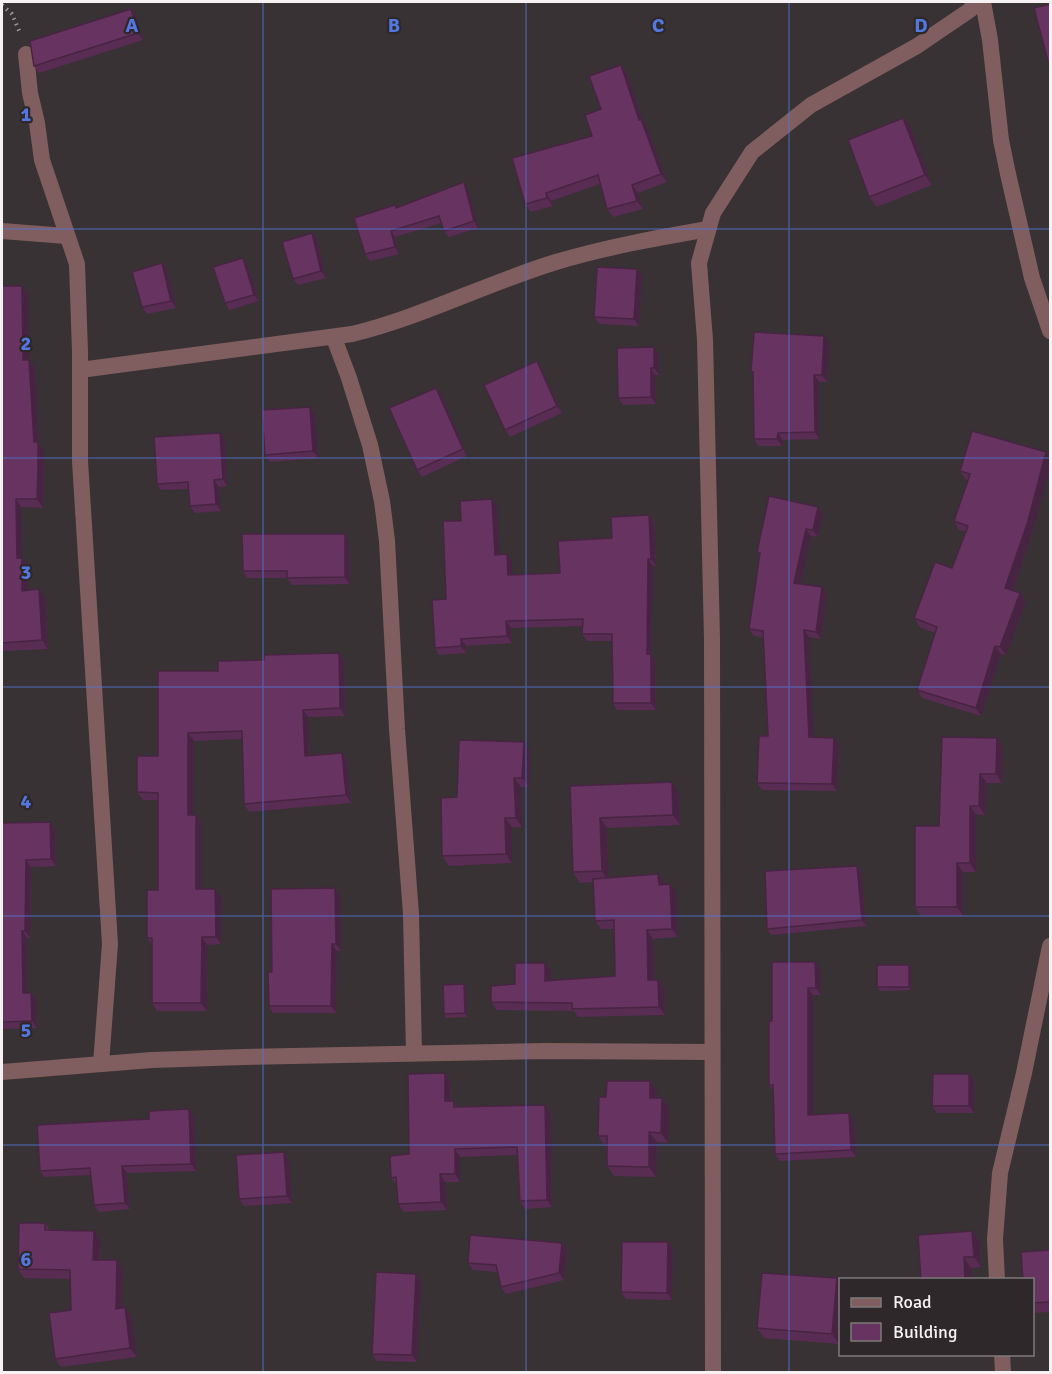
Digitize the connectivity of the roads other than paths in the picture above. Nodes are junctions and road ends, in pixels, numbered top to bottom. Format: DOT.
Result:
graph roads {
  1 [pos="975,2"];
  2 [pos="983,2"];
  3 [pos="26,54"];
  4 [pos="708,229"];
  5 [pos="2,231"];
  6 [pos="66,236"];
  7 [pos="1050,331"];
  8 [pos="334,338"];
  9 [pos="80,370"];
  10 [pos="1050,946"];
  11 [pos="712,1052"];
  12 [pos="414,1053"];
  13 [pos="101,1064"];
  14 [pos="2,1072"];
  15 [pos="997,1278"];
  16 [pos="1002,1356"];
  17 [pos="713,1372"];
  18 [pos="1003,1372"];
  1 -- 4 [label="street"];
  2 -- 7 [label="street"];
  3 -- 6 [label="street"];
  4 -- 8 [label="street"];
  4 -- 11 [label="street"];
  5 -- 6 [label="street"];
  6 -- 9 [label="street"];
  8 -- 9 [label="street"];
  8 -- 12 [label="street"];
  9 -- 13 [label="street"];
  10 -- 15 [label="street"];
  11 -- 12 [label="street"];
  11 -- 17 [label="street"];
  12 -- 13 [label="street"];
  13 -- 14 [label="street"];
  16 -- 18 [label="street"];
}
